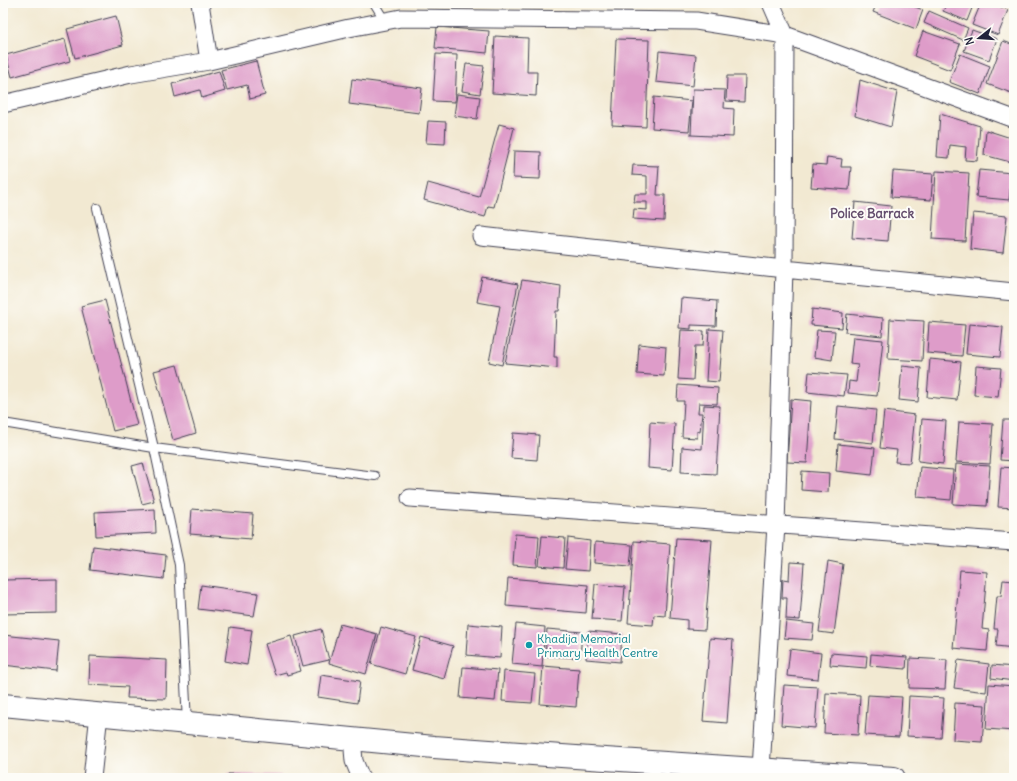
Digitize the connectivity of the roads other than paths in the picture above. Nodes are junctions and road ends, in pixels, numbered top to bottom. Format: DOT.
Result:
graph roads {
  1 [pos="200,3"];
  2 [pos="374,3"];
  3 [pos="772,3"];
  4 [pos="385,21"];
  5 [pos="785,36"];
  6 [pos="209,61"];
  7 [pos="3,104"];
  8 [pos="1014,119"];
  9 [pos="97,208"];
  10 [pos="481,236"];
  11 [pos="784,269"];
  12 [pos="1014,292"];
  13 [pos="3,423"];
  14 [pos="154,448"];
  15 [pos="376,476"];
  16 [pos="410,498"];
  17 [pos="776,525"];
  18 [pos="1014,542"];
  19 [pos="3,705"];
  20 [pos="99,714"];
  21 [pos="187,724"];
  22 [pos="352,738"];
  23 [pos="761,769"];
  24 [pos="92,778"];
  25 [pos="361,778"];
  26 [pos="894,778"];
  1 -- 6 [label="street"];
  2 -- 4 [label="lane"];
  3 -- 5 [label="street"];
  4 -- 5 [label="street"];
  4 -- 6 [label="street"];
  5 -- 8 [label="street"];
  5 -- 11 [label="street"];
  6 -- 7 [label="street"];
  9 -- 14 [label="lane"];
  10 -- 11 [label="street"];
  11 -- 12 [label="street"];
  11 -- 17 [label="street"];
  13 -- 14 [label="lane"];
  14 -- 15 [label="lane"];
  14 -- 21 [label="lane"];
  16 -- 17 [label="street"];
  17 -- 18 [label="street"];
  17 -- 23 [label="street"];
  19 -- 20 [label="main road"];
  20 -- 21 [label="main road"];
  20 -- 24 [label="street"];
  21 -- 22 [label="main road"];
  22 -- 23 [label="main road"];
  22 -- 25 [label="street"];
  23 -- 26 [label="main road"];
}
